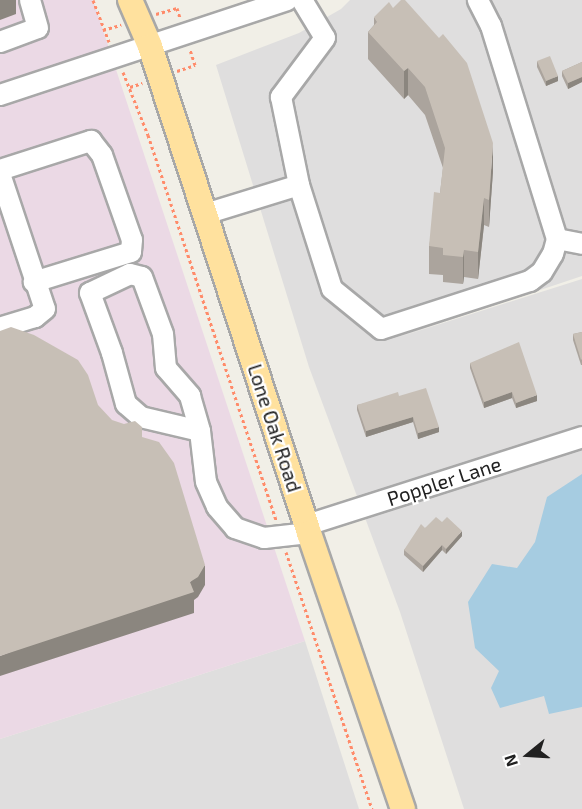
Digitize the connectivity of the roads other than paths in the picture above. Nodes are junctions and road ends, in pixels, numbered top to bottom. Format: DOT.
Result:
graph roads {
  1 [pos="30,0"];
  2 [pos="130,0"];
  3 [pos="142,0"];
  4 [pos="303,0"];
  5 [pos="478,0"];
  6 [pos="282,1"];
  7 [pos="0,42"];
  8 [pos="150,46"];
  9 [pos="0,95"];
  10 [pos="0,172"];
  11 [pos="299,185"];
  12 [pos="205,214"];
  13 [pos="557,239"];
  14 [pos="582,244"];
  15 [pos="34,282"];
  16 [pos="0,327"];
  17 [pos="200,431"];
  18 [pos="582,437"];
  19 [pos="308,529"];
  20 [pos="403,809"];
  1 -- 7 [label="street"];
  2 -- 8 [label="main road, Lone Oak Road"];
  3 -- 8 [label="main road, Lone Oak Road"];
  4 -- 11 [label="street"];
  5 -- 13 [label="street"];
  6 -- 8 [label="street"];
  8 -- 9 [label="street"];
  8 -- 12 [label="main road, Lone Oak Road"];
  10 -- 15 [label="street"];
  10 -- 15 [label="street"];
  11 -- 12 [label="street"];
  11 -- 13 [label="street"];
  12 -- 19 [label="main road, Lone Oak Road"];
  13 -- 14 [label="street"];
  15 -- 16 [label="street"];
  17 -- 17 [label="street, Poppler Lane"];
  17 -- 19 [label="street, Poppler Lane"];
  18 -- 19 [label="street, Poppler Lane"];
  19 -- 20 [label="main road, Lone Oak Road"];
}
